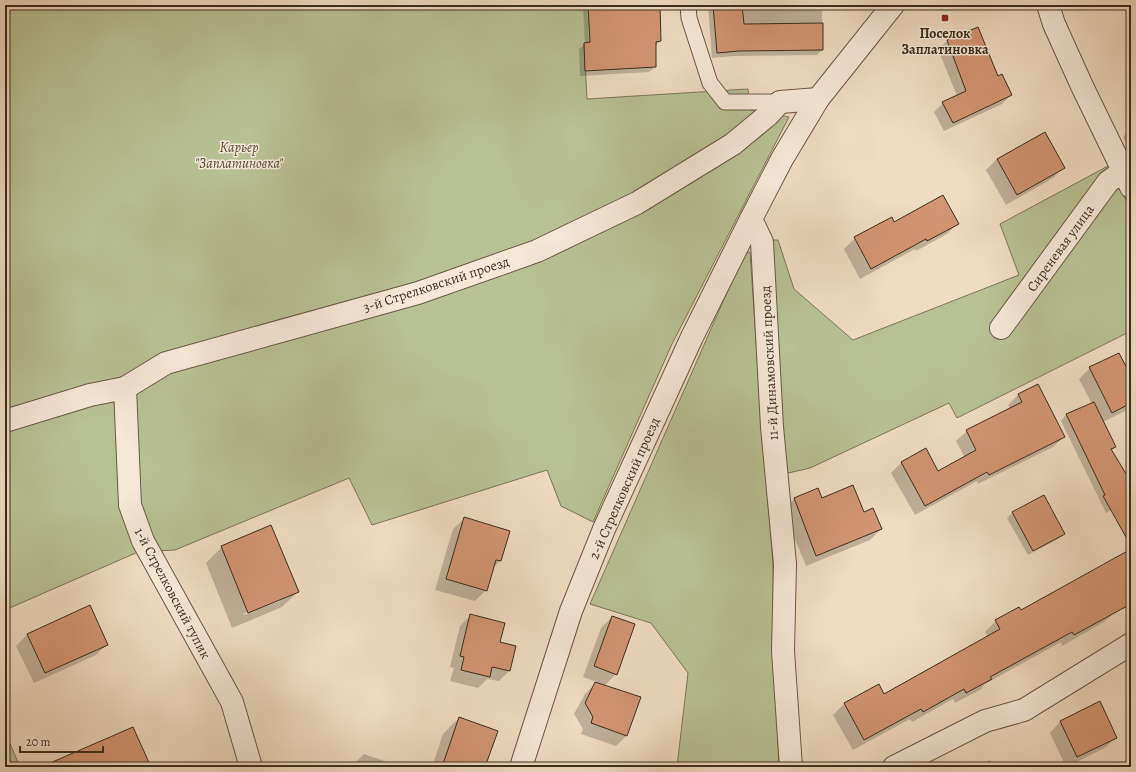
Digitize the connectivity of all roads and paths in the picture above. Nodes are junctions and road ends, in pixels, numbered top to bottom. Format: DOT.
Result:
graph roads {
  1 [pos="688,5"];
  2 [pos="893,5"];
  3 [pos="1048,5"];
  4 [pos="818,99"];
  5 [pos="780,102"];
  6 [pos="1127,179"];
  7 [pos="751,220"];
  8 [pos="1001,328"];
  9 [pos="125,388"];
  10 [pos="5,421"];
  11 [pos="1131,644"];
  12 [pos="251,767"];
  13 [pos="521,767"];
  14 [pos="791,767"];
  15 [pos="894,767"];
  1 -- 5 [label="lane"];
  2 -- 4 [label="street"];
  3 -- 6 [label="street"];
  4 -- 5 [label="street"];
  4 -- 7 [label="street"];
  5 -- 9 [label="street, 3-й Стрелковский проезд"];
  6 -- 8 [label="street, Сиреневая улица"];
  7 -- 13 [label="street, 2-й Стрелковский проезд"];
  7 -- 14 [label="street, 11-й Динамовский проезд"];
  9 -- 10 [label="street, 3-й Стрелковский проезд"];
  9 -- 12 [label="street, 1-й Стрелковский тупик"];
  11 -- 15 [label="street"];
}
